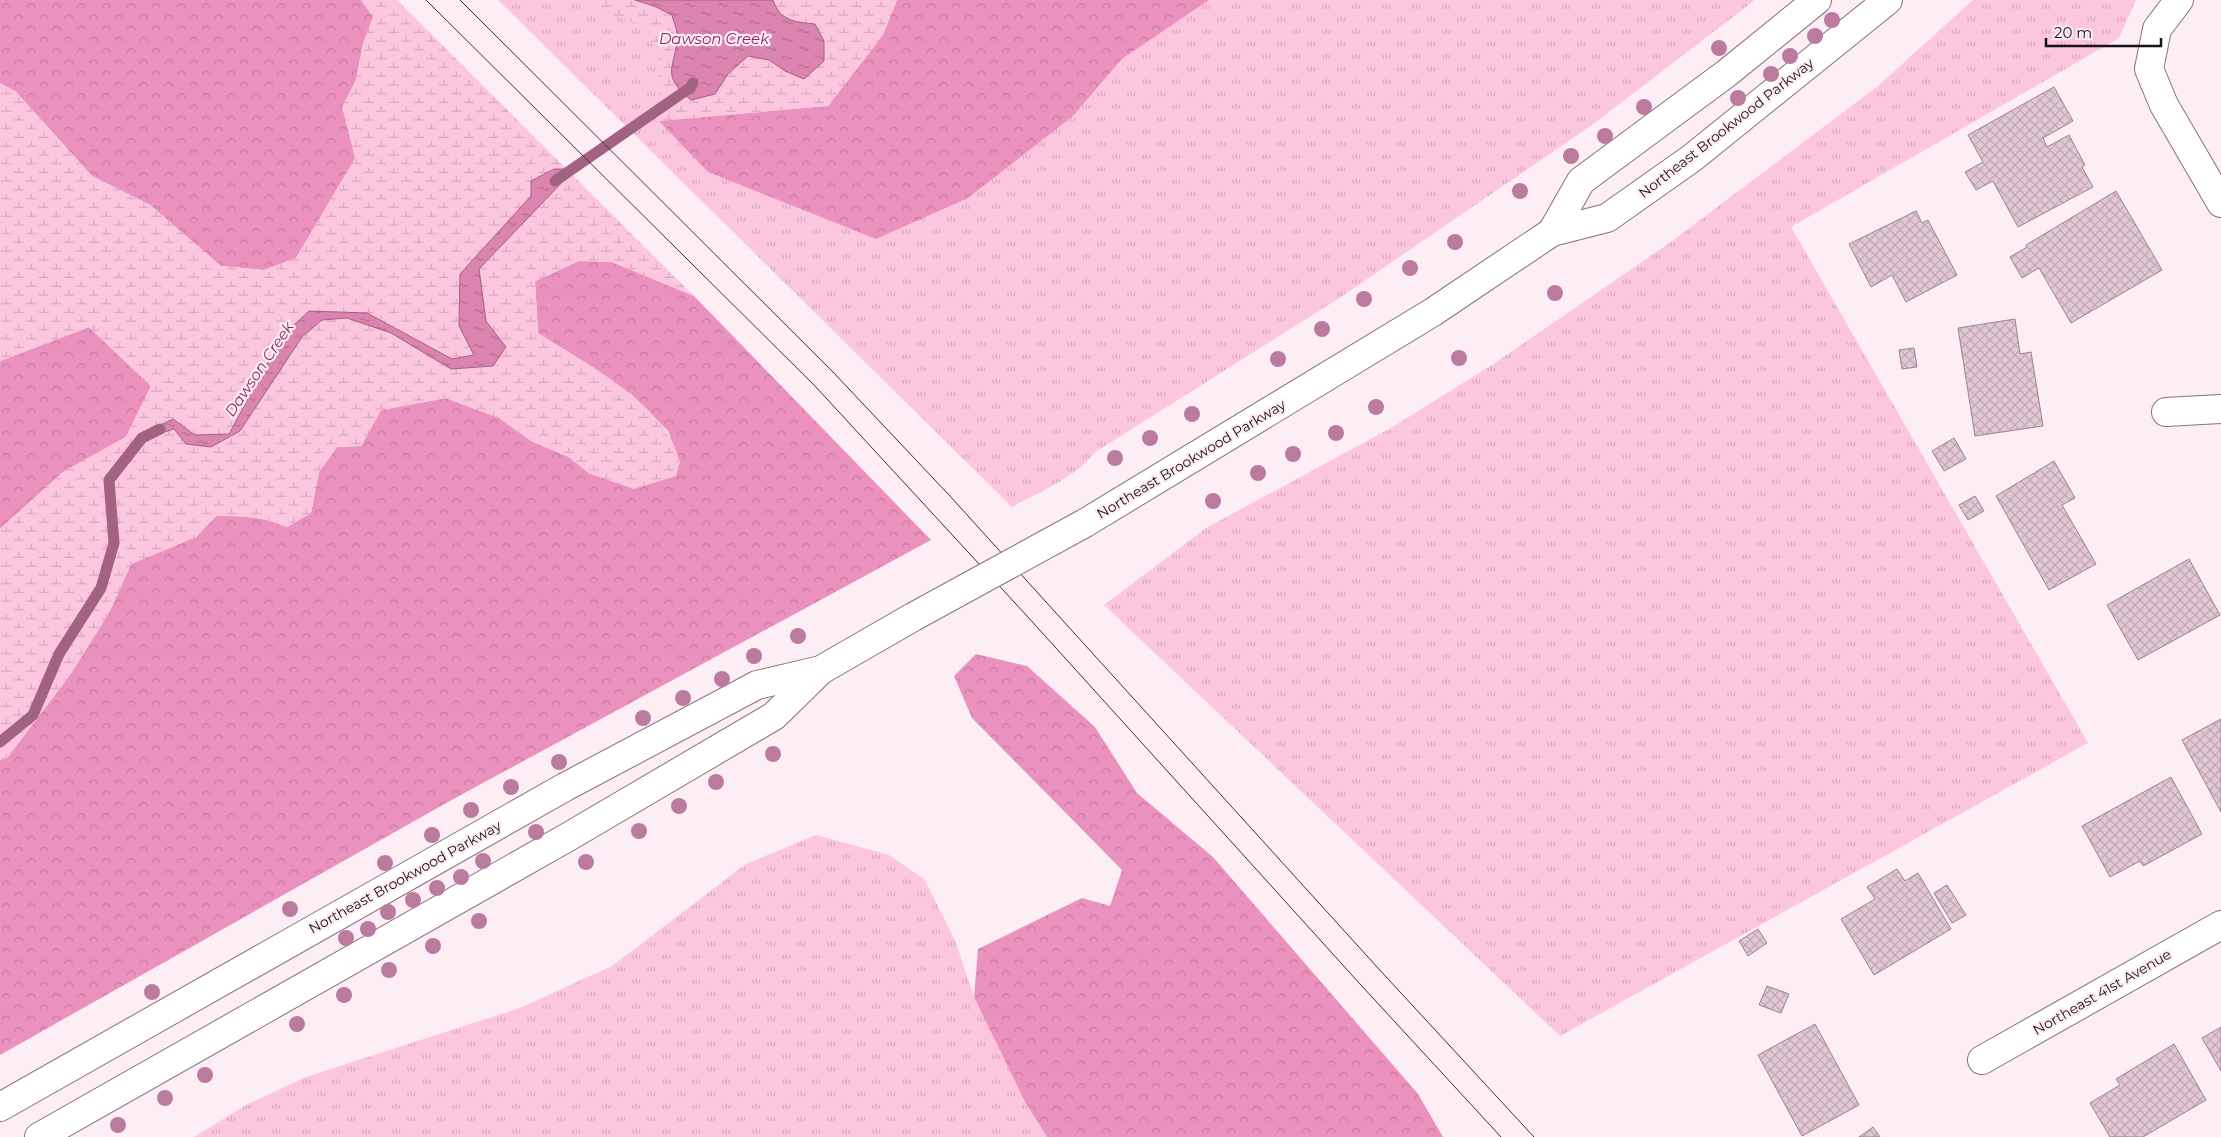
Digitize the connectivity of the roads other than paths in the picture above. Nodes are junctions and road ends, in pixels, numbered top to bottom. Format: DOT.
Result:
graph roads {
  1 [pos="1817,0"];
  2 [pos="1888,0"];
  3 [pos="2179,0"];
  4 [pos="2221,203"];
  5 [pos="1552,232"];
  6 [pos="2221,409"];
  7 [pos="2166,412"];
  8 [pos="821,670"];
  9 [pos="2221,924"];
  10 [pos="1982,1060"];
  11 [pos="0,1107"];
  12 [pos="39,1137"];
  1 -- 5 [label="main road, Northeast Brookwood Parkway"];
  2 -- 5 [label="main road, Northeast Brookwood Parkway"];
  3 -- 4 [label="main road"];
  5 -- 8 [label="main road, Northeast Brookwood Parkway, bridge"];
  6 -- 7 [label="main road"];
  8 -- 11 [label="main road, Northeast Brookwood Parkway"];
  8 -- 12 [label="main road, Northeast Brookwood Parkway"];
  9 -- 10 [label="main road, Northeast 41st Avenue"];
}
